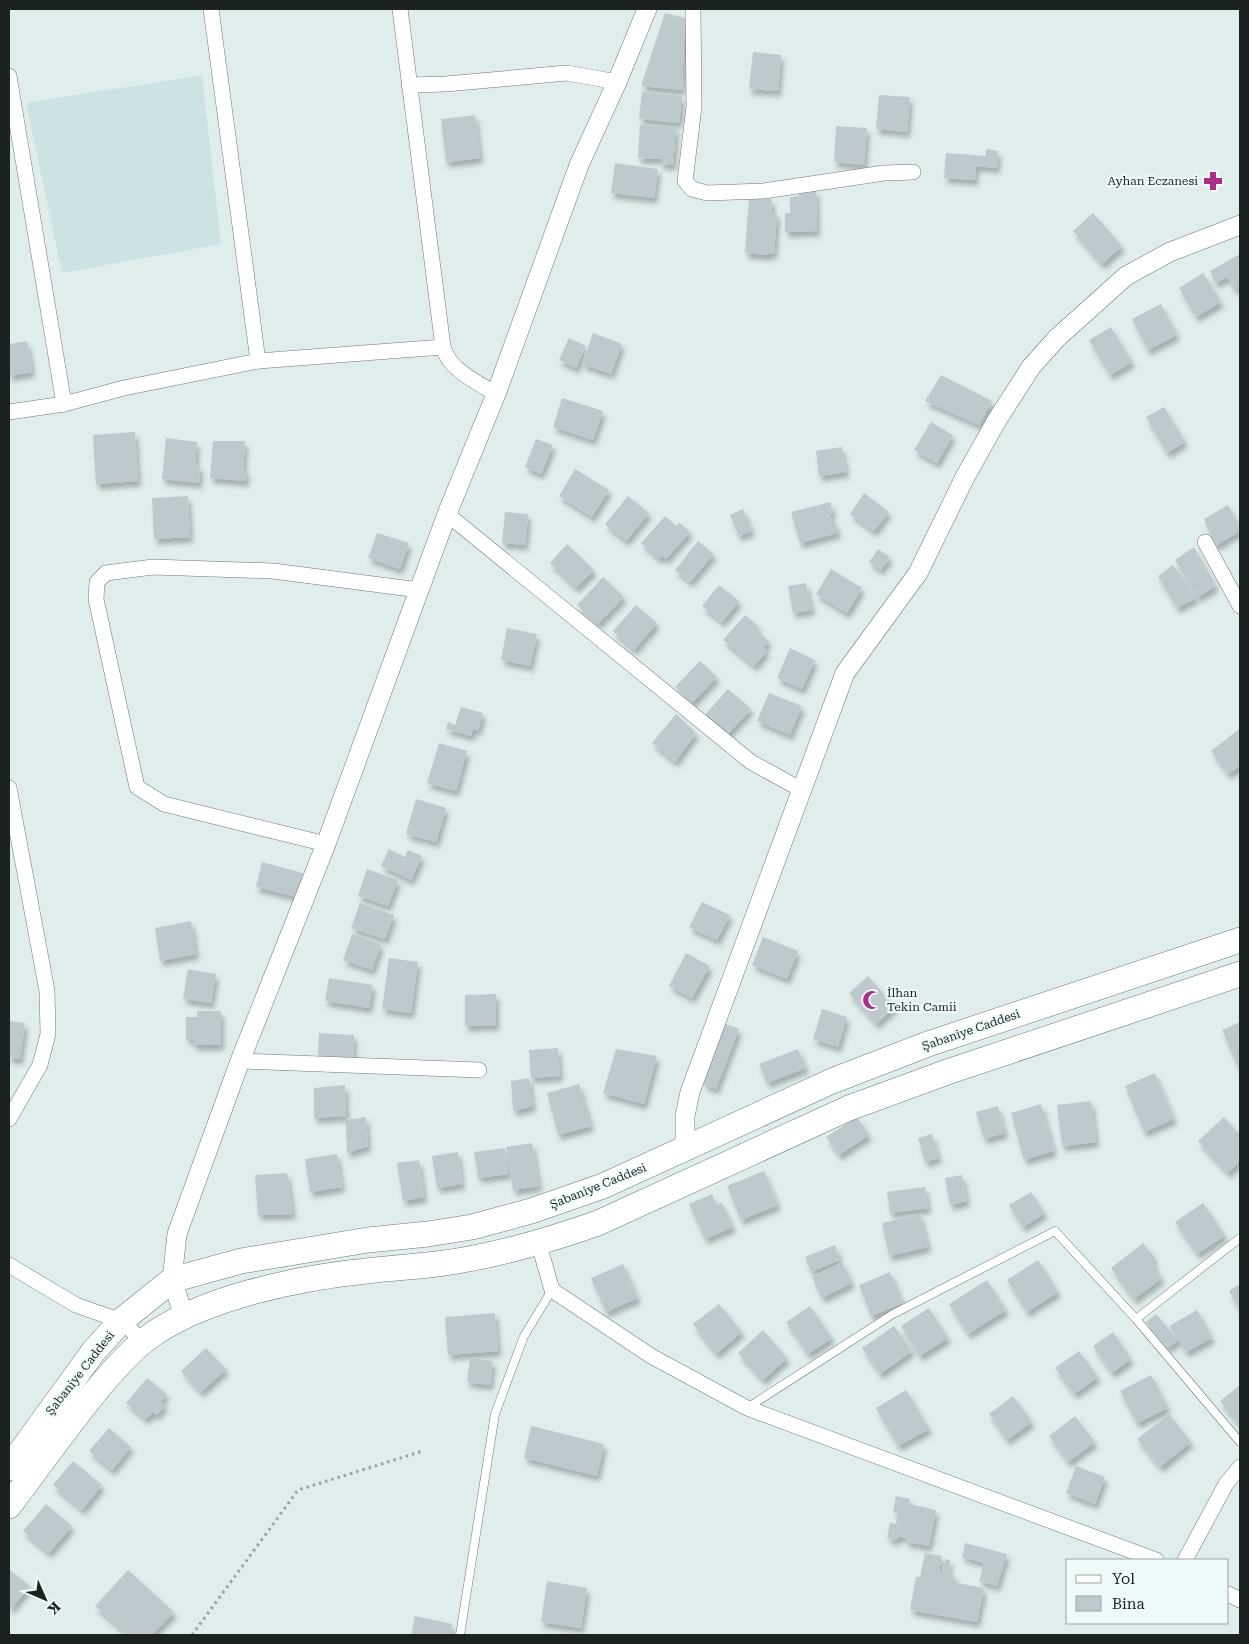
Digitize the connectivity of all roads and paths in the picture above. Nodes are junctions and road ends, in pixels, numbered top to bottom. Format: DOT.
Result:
graph roads {
  1 [pos="211,9"];
  2 [pos="400,9"];
  3 [pos="646,9"];
  4 [pos="693,9"];
  5 [pos="9,76"];
  6 [pos="618,82"];
  7 [pos="409,85"];
  8 [pos="913,172"];
  9 [pos="1240,225"];
  10 [pos="443,347"];
  11 [pos="258,361"];
  12 [pos="496,394"];
  13 [pos="64,404"];
  14 [pos="9,412"];
  15 [pos="447,514"];
  16 [pos="1205,542"];
  17 [pos="419,590"];
  18 [pos="1240,606"];
  19 [pos="9,788"];
  20 [pos="802,790"];
  21 [pos="326,844"];
  22 [pos="1240,940"];
  23 [pos="1240,974"];
  24 [pos="240,1061"];
  25 [pos="479,1070"];
  26 [pos="9,1119"];
  27 [pos="685,1148"];
  28 [pos="1240,1238"];
  29 [pos="538,1241"];
  30 [pos="9,1265"];
  31 [pos="172,1280"];
  32 [pos="552,1290"];
  33 [pos="184,1316"];
  34 [pos="1136,1319"];
  35 [pos="122,1322"];
  36 [pos="143,1341"];
  37 [pos="747,1408"];
  38 [pos="1240,1442"];
  39 [pos="423,1450"];
  40 [pos="1240,1467"];
  41 [pos="9,1468"];
  42 [pos="9,1506"];
  43 [pos="1153,1559"];
  44 [pos="1186,1559"];
  45 [pos="192,1635"];
  46 [pos="460,1635"];
  1 -- 11 [label="street"];
  2 -- 7 [label="street"];
  3 -- 6 [label="street"];
  4 -- 8 [label="street"];
  5 -- 13 [label="street"];
  6 -- 7 [label="street"];
  6 -- 12 [label="street"];
  7 -- 10 [label="street"];
  9 -- 20 [label="street"];
  10 -- 11 [label="street"];
  10 -- 12 [label="street"];
  11 -- 13 [label="street"];
  12 -- 15 [label="street"];
  13 -- 14 [label="street"];
  15 -- 17 [label="street"];
  15 -- 20 [label="street"];
  16 -- 18 [label="street"];
  17 -- 21 [label="street"];
  17 -- 21 [label="street"];
  19 -- 26 [label="street"];
  20 -- 27 [label="street"];
  21 -- 24 [label="street"];
  22 -- 27 [label="highway, Şabaniye Caddesi"];
  23 -- 29 [label="highway"];
  24 -- 25 [label="street"];
  24 -- 31 [label="street"];
  27 -- 31 [label="highway, Şabaniye Caddesi"];
  28 -- 34 [label="lane"];
  29 -- 32 [label="street"];
  29 -- 33 [label="highway"];
  30 -- 35 [label="street"];
  31 -- 33 [label="street"];
  31 -- 35 [label="highway, Şabaniye Caddesi"];
  32 -- 37 [label="street"];
  32 -- 46 [label="lane"];
  33 -- 36 [label="highway"];
  34 -- 37 [label="lane"];
  34 -- 38 [label="lane"];
  35 -- 36 [label="street"];
  35 -- 41 [label="highway, Şabaniye Caddesi"];
  36 -- 42 [label="highway"];
  37 -- 43 [label="street"];
  39 -- 45 [label="path"];
  40 -- 44 [label="street"];
}
